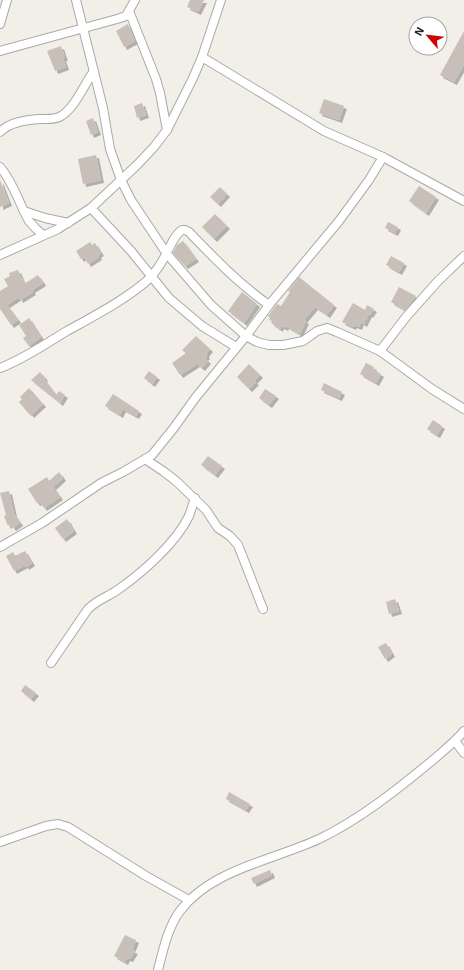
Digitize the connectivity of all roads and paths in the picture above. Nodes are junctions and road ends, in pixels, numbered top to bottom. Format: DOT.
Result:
graph roads {
  1 [pos="7,0"];
  2 [pos="76,0"];
  3 [pos="135,0"];
  4 [pos="221,0"];
  5 [pos="129,11"];
  6 [pos="0,24"];
  7 [pos="82,28"];
  8 [pos="0,51"];
  9 [pos="202,56"];
  10 [pos="94,71"];
  11 [pos="167,130"];
  12 [pos="0,132"];
  13 [pos="383,157"];
  14 [pos="0,167"];
  15 [pos="121,180"];
  16 [pos="464,200"];
  17 [pos="91,208"];
  18 [pos="24,212"];
  19 [pos="68,223"];
  20 [pos="43,235"];
  21 [pos="167,254"];
  22 [pos="0,255"];
  23 [pos="464,256"];
  24 [pos="152,276"];
  25 [pos="269,305"];
  26 [pos="246,336"];
  27 [pos="236,347"];
  28 [pos="380,351"];
  29 [pos="0,368"];
  30 [pos="464,409"];
  31 [pos="146,459"];
  32 [pos="195,498"];
  33 [pos="0,547"];
  34 [pos="263,609"];
  35 [pos="51,663"];
  36 [pos="464,732"];
  37 [pos="455,741"];
  38 [pos="464,753"];
  39 [pos="0,842"];
  40 [pos="189,900"];
  41 [pos="158,970"];
  1 -- 6 [label="street"];
  2 -- 7 [label="street"];
  3 -- 5 [label="street"];
  4 -- 9 [label="street"];
  5 -- 7 [label="street"];
  5 -- 11 [label="street"];
  7 -- 8 [label="street"];
  7 -- 10 [label="street"];
  9 -- 11 [label="street"];
  9 -- 13 [label="street"];
  10 -- 12 [label="street"];
  10 -- 15 [label="street"];
  11 -- 15 [label="street"];
  13 -- 16 [label="street"];
  13 -- 25 [label="street"];
  14 -- 18 [label="street"];
  15 -- 17 [label="street"];
  15 -- 21 [label="street"];
  17 -- 19 [label="street"];
  17 -- 24 [label="street"];
  18 -- 19 [label="street"];
  18 -- 20 [label="street"];
  19 -- 20 [label="street"];
  20 -- 22 [label="street"];
  21 -- 24 [label="street"];
  21 -- 25 [label="street"];
  21 -- 26 [label="street"];
  23 -- 28 [label="street"];
  24 -- 27 [label="street"];
  24 -- 29 [label="street"];
  25 -- 26 [label="street"];
  26 -- 27 [label="street"];
  26 -- 28 [label="street"];
  27 -- 31 [label="street"];
  28 -- 30 [label="street"];
  31 -- 32 [label="street"];
  31 -- 33 [label="street"];
  32 -- 34 [label="street"];
  32 -- 35 [label="street"];
  36 -- 37 [label="street"];
  37 -- 38 [label="street"];
  37 -- 40 [label="street"];
  39 -- 40 [label="street"];
  40 -- 41 [label="street"];
}
